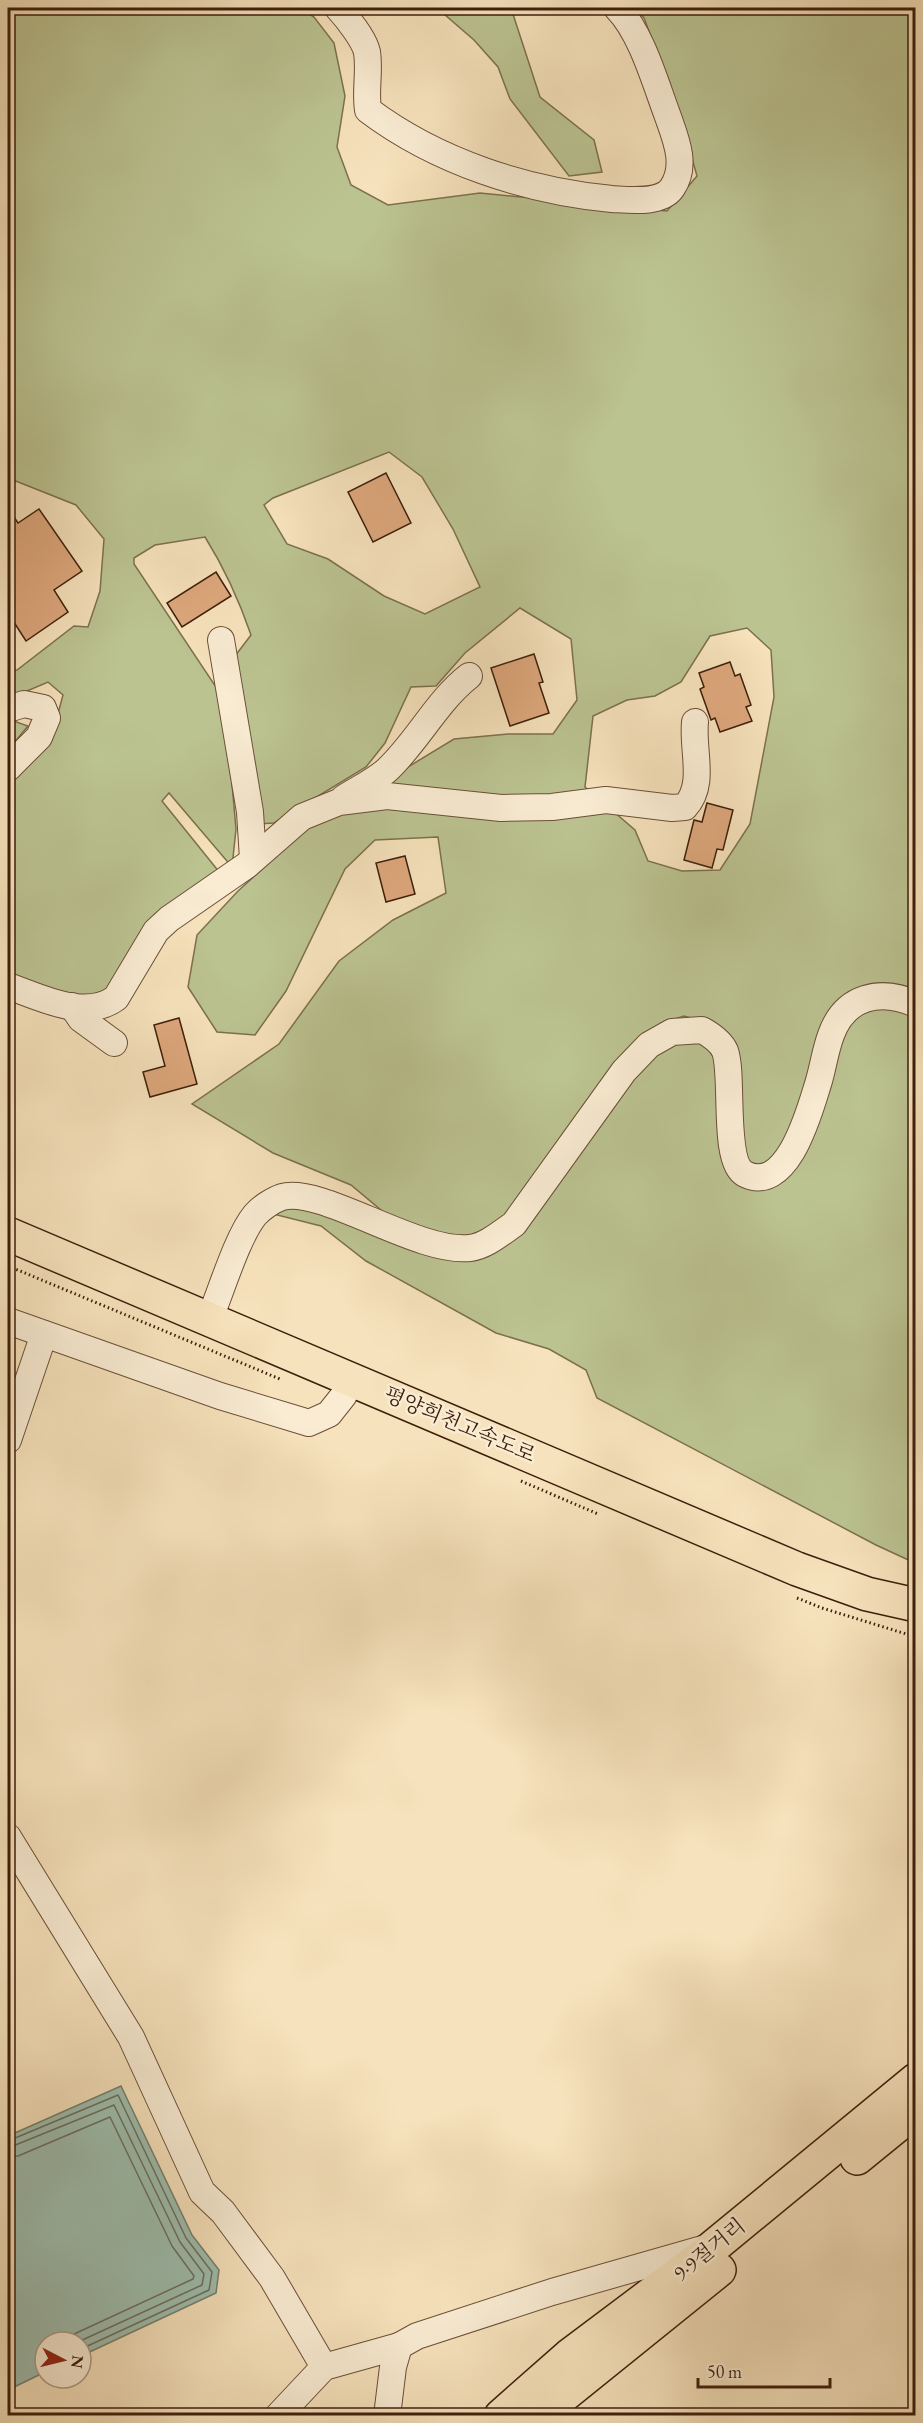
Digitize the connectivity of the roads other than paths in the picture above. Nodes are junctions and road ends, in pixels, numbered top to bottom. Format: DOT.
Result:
graph roads {
  1 [pos="338,8"];
  2 [pos="617,8"];
  3 [pos="221,640"];
  4 [pos="470,676"];
  5 [pos="8,709"];
  6 [pos="694,722"];
  7 [pos="8,768"];
  8 [pos="339,802"];
  9 [pos="253,859"];
  10 [pos="8,986"];
  11 [pos="915,1004"];
  12 [pos="72,1006"];
  13 [pos="114,1043"];
  14 [pos="8,1234"];
  15 [pos="8,1253"];
  16 [pos="209,1320"];
  17 [pos="8,1321"];
  18 [pos="44,1334"];
  19 [pos="344,1395"];
  20 [pos="8,1440"];
  21 [pos="915,1605"];
  22 [pos="915,1619"];
  23 [pos="8,1838"];
  24 [pos="8,1868"];
  25 [pos="38,1886"];
  26 [pos="915,2079"];
  27 [pos="915,2110"];
  28 [pos="715,2245"];
  29 [pos="399,2346"];
  30 [pos="324,2367"];
  31 [pos="278,2415"];
  32 [pos="387,2415"];
  33 [pos="501,2415"];
  34 [pos="538,2415"];
  1 -- 2 [label="street"];
  3 -- 9 [label="street"];
  4 -- 8 [label="street"];
  5 -- 7 [label="street"];
  6 -- 8 [label="street"];
  8 -- 9 [label="street"];
  9 -- 12 [label="street"];
  10 -- 12 [label="street"];
  11 -- 16 [label="street"];
  12 -- 13 [label="street"];
  14 -- 16 [label="highway, 평양희천고속도로"];
  15 -- 19 [label="highway, 평양희천고속도로"];
  16 -- 21 [label="highway, 평양희천고속도로"];
  17 -- 18 [label="street"];
  18 -- 19 [label="street"];
  18 -- 20 [label="street"];
  19 -- 22 [label="highway, 평양희천고속도로"];
  23 -- 25 [label="street"];
  24 -- 25 [label="street"];
  25 -- 30 [label="street"];
  26 -- 28 [label="highway, 9·9절거리"];
  27 -- 34 [label="highway, 9·9절거리"];
  28 -- 29 [label="street"];
  28 -- 33 [label="highway, 9·9절거리"];
  29 -- 30 [label="street"];
  29 -- 32 [label="street"];
  30 -- 31 [label="street"];
}
